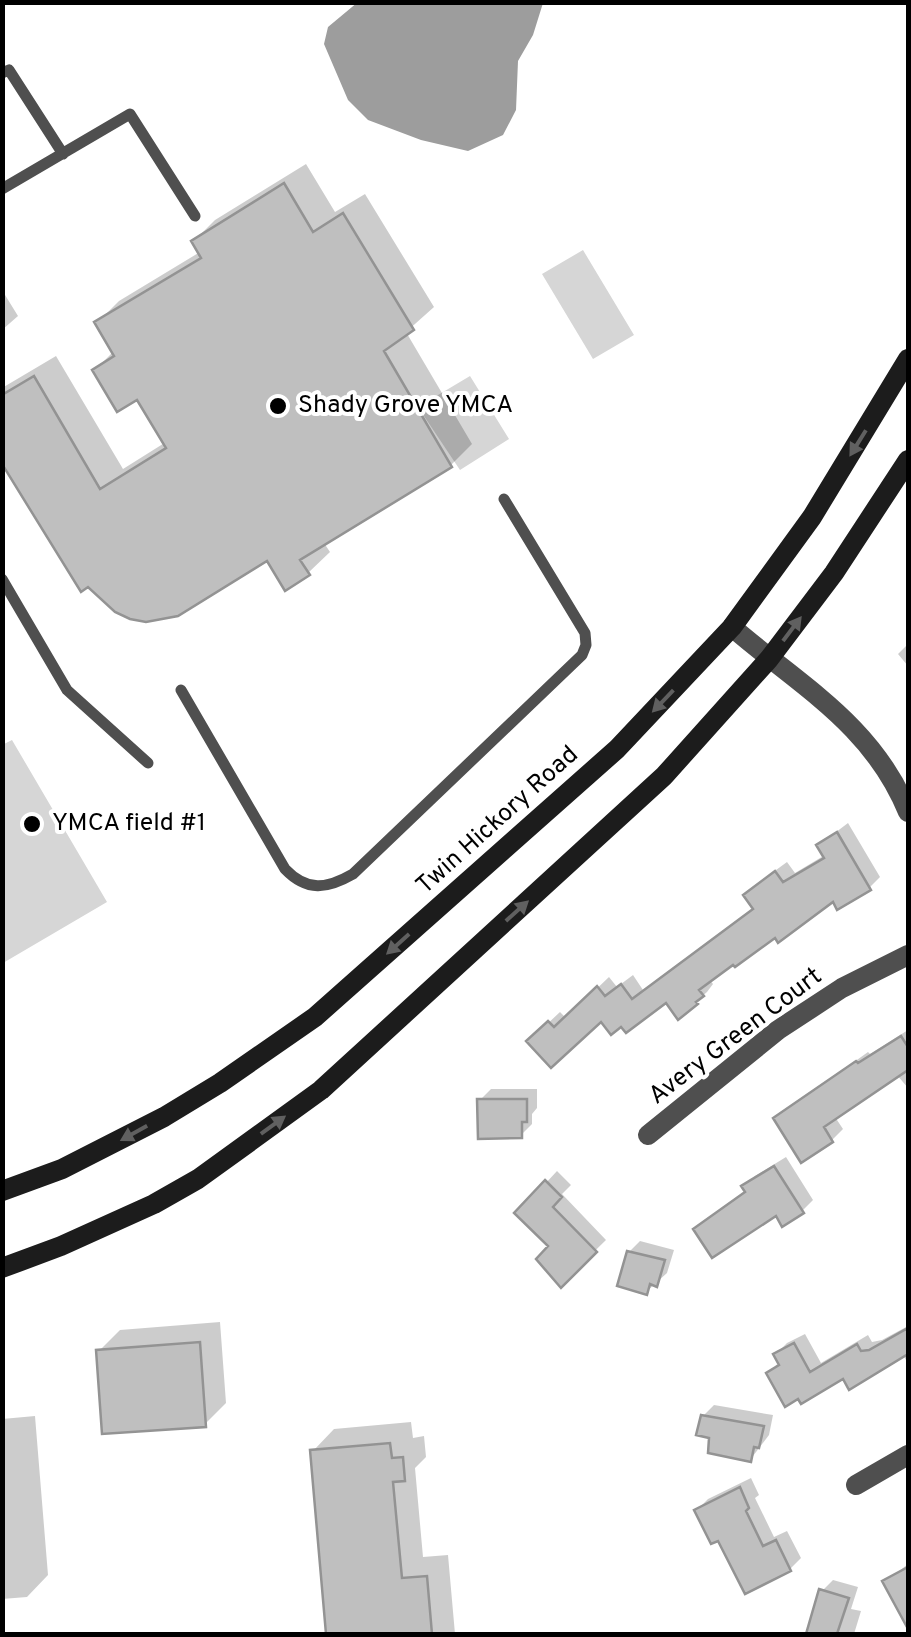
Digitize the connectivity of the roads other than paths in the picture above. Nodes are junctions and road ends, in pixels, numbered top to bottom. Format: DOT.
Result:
graph roads {
  1 [pos="4,68"];
  2 [pos="63,154"];
  3 [pos="2,189"];
  4 [pos="195,216"];
  5 [pos="908,359"];
  6 [pos="908,460"];
  7 [pos="504,499"];
  8 [pos="2,580"];
  9 [pos="732,627"];
  10 [pos="769,660"];
  11 [pos="182,690"];
  12 [pos="148,763"];
  13 [pos="908,812"];
  14 [pos="908,955"];
  15 [pos="648,1135"];
  16 [pos="8,1188"];
  17 [pos="2,1268"];
  18 [pos="908,1455"];
  19 [pos="856,1485"];
  1 -- 2 [label="lane"];
  2 -- 3 [label="lane"];
  2 -- 4 [label="lane"];
  5 -- 9 [label="main road, Twin Hickory Road, one-way"];
  10 -- 6 [label="main road, one-way"];
  7 -- 11 [label="lane"];
  8 -- 12 [label="lane"];
  9 -- 10 [label="street"];
  9 -- 16 [label="main road, Twin Hickory Road, one-way"];
  10 -- 13 [label="street"];
  17 -- 10 [label="main road, one-way"];
  14 -- 15 [label="street, Avery Green Court"];
  18 -- 19 [label="street"];
}
